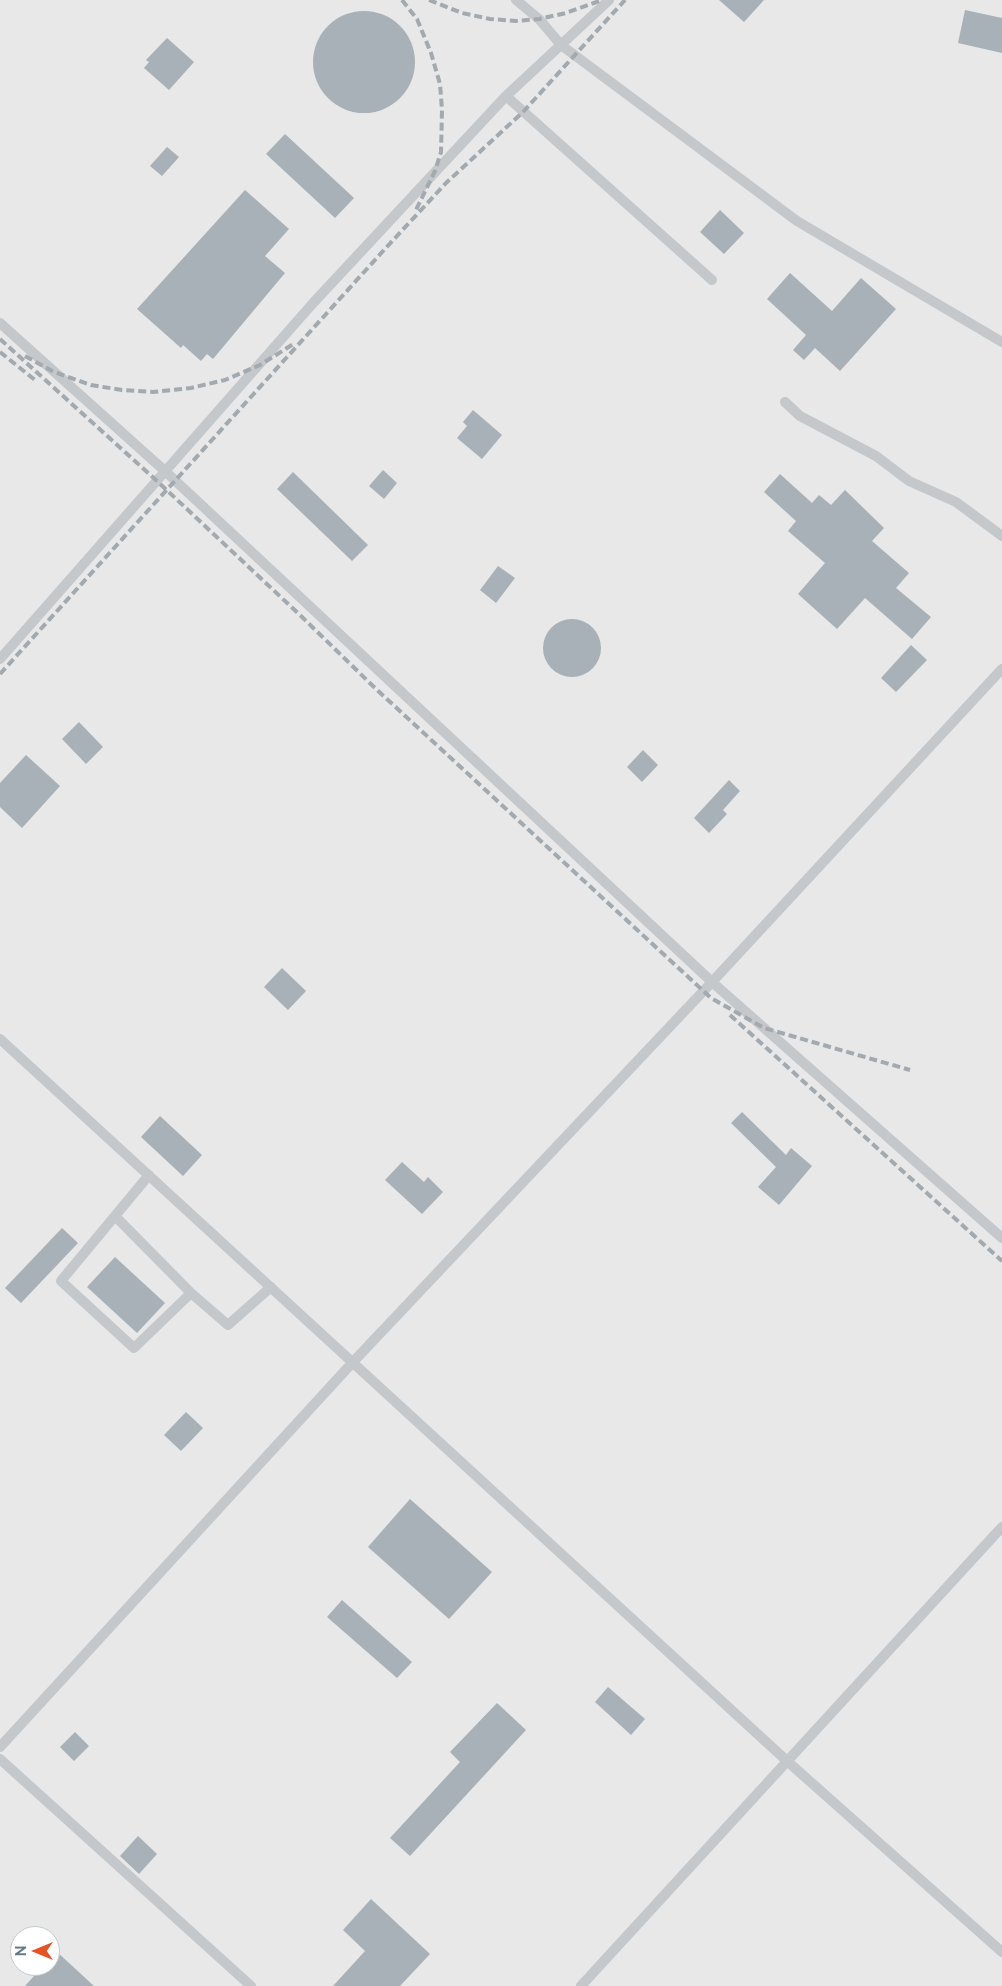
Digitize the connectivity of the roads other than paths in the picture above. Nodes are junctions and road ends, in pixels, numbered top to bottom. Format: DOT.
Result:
graph roads {
  1 [pos="516,0"];
  2 [pos="609,0"];
  3 [pos="562,45"];
  4 [pos="506,96"];
  5 [pos="712,280"];
  6 [pos="0,323"];
  7 [pos="1002,342"];
  8 [pos="785,402"];
  9 [pos="166,472"];
  10 [pos="1002,536"];
  11 [pos="0,659"];
  12 [pos="1002,669"];
  13 [pos="712,982"];
  14 [pos="0,1039"];
  15 [pos="149,1175"];
  16 [pos="115,1216"];
  17 [pos="1002,1238"];
  18 [pos="271,1287"];
  19 [pos="191,1293"];
  20 [pos="353,1362"];
  21 [pos="1002,1527"];
  22 [pos="0,1747"];
  23 [pos="0,1759"];
  24 [pos="788,1761"];
  25 [pos="1002,1952"];
  26 [pos="252,1986"];
  27 [pos="581,1986"];
  1 -- 3 [label="lane"];
  2 -- 3 [label="lane"];
  3 -- 4 [label="lane"];
  3 -- 7 [label="lane"];
  4 -- 5 [label="lane"];
  4 -- 9 [label="lane"];
  6 -- 9 [label="lane"];
  8 -- 10 [label="lane"];
  9 -- 11 [label="lane"];
  9 -- 13 [label="lane"];
  12 -- 13 [label="lane"];
  13 -- 17 [label="lane"];
  13 -- 20 [label="lane"];
  14 -- 15 [label="lane"];
  15 -- 16 [label="lane"];
  15 -- 18 [label="lane"];
  16 -- 19 [label="lane"];
  16 -- 19 [label="lane"];
  18 -- 19 [label="lane"];
  18 -- 20 [label="lane"];
  20 -- 22 [label="lane"];
  20 -- 24 [label="lane"];
  21 -- 24 [label="lane"];
  23 -- 26 [label="lane"];
  24 -- 25 [label="lane"];
  24 -- 27 [label="lane"];
}
